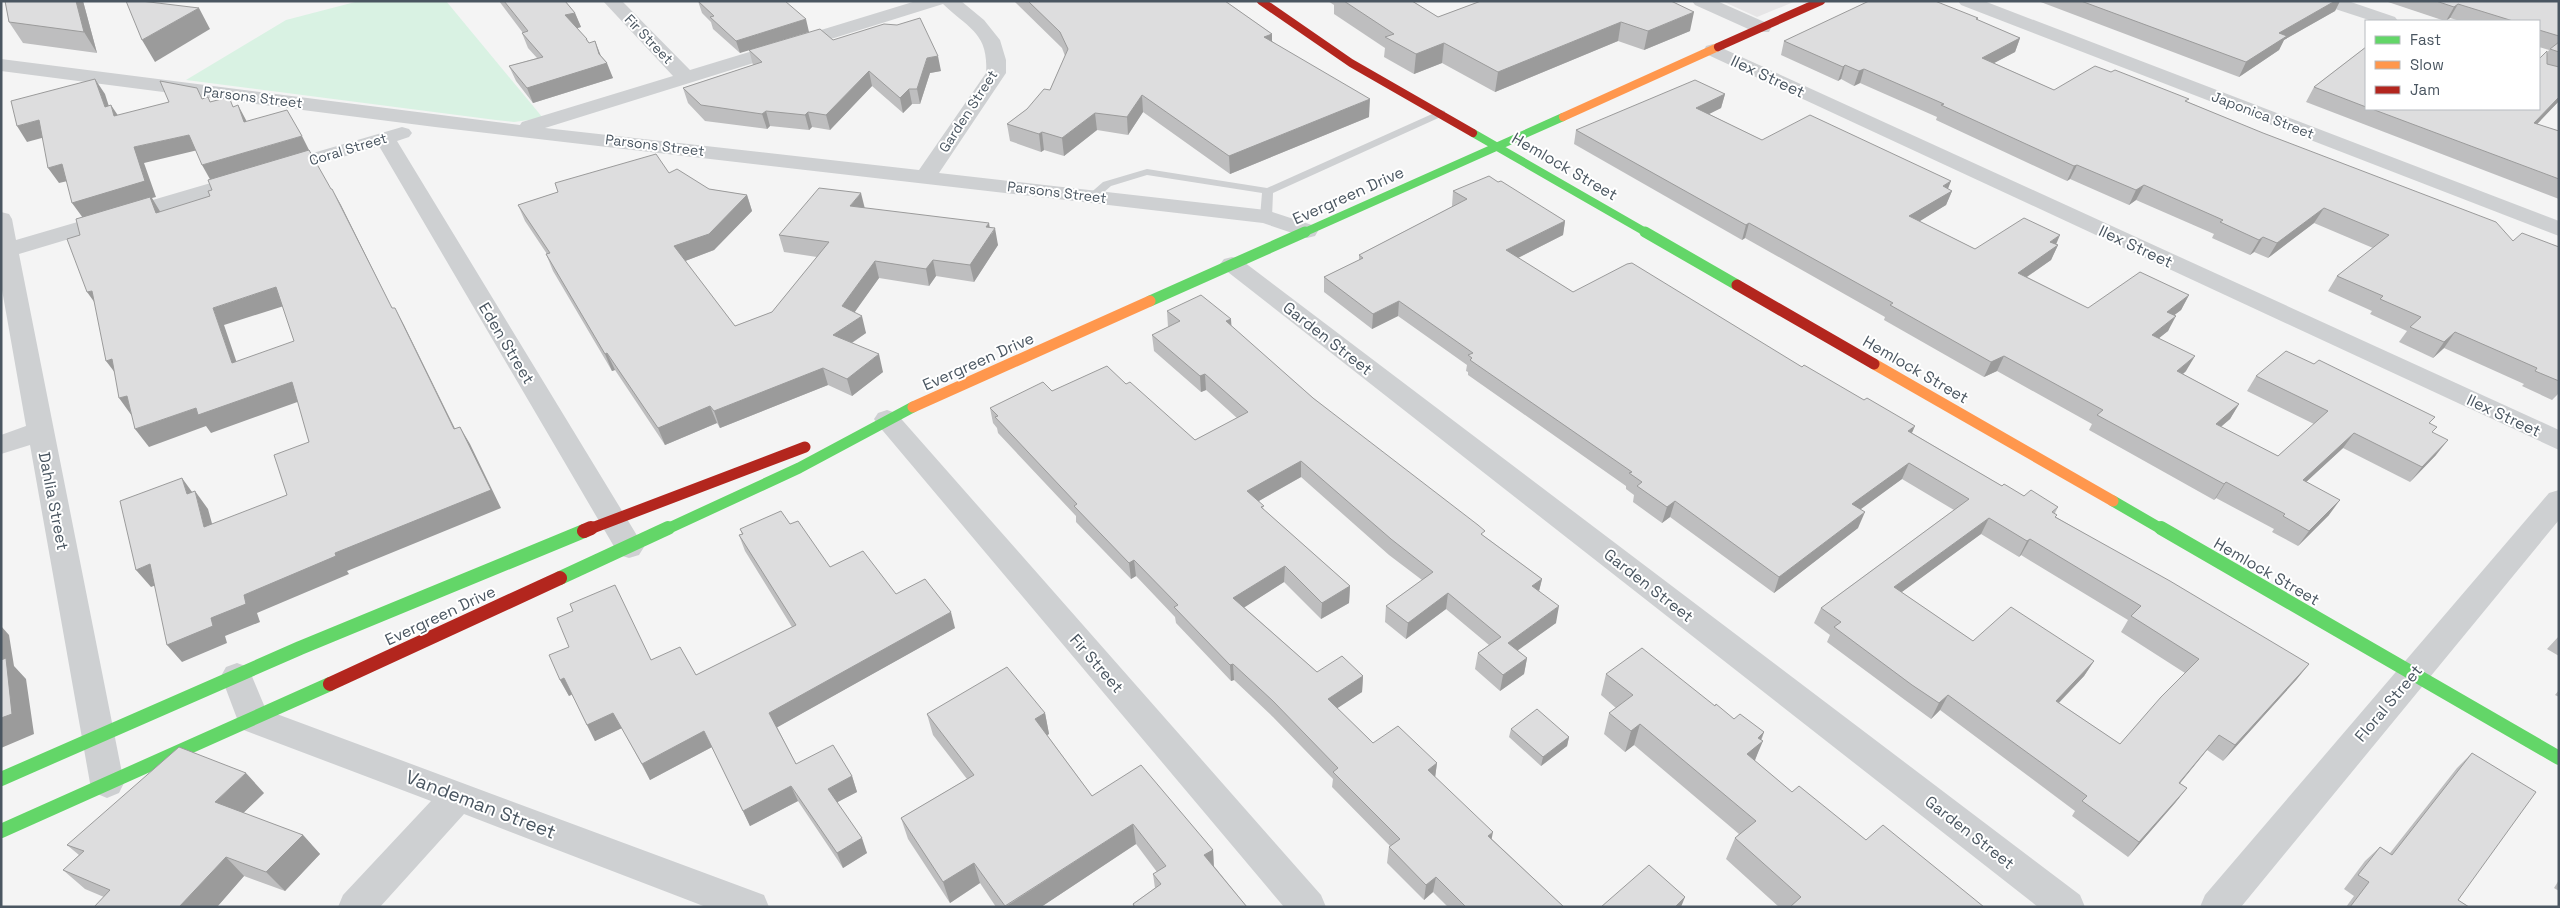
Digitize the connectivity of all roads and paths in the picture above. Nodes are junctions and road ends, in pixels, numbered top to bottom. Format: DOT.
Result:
graph roads {
  1 [pos="612,1"];
  2 [pos="936,1"];
  3 [pos="950,1"];
  4 [pos="1261,1"];
  5 [pos="1701,1"];
  6 [pos="1821,1"];
  7 [pos="1966,1"];
  8 [pos="2329,1"];
  9 [pos="2386,20"];
  10 [pos="1762,28"];
  11 [pos="1713,50"];
  12 [pos="1,65"];
  13 [pos="686,78"];
  14 [pos="1441,114"];
  15 [pos="436,120"];
  16 [pos="518,129"];
  17 [pos="385,139"];
  18 [pos="1499,147"];
  19 [pos="925,177"];
  20 [pos="1268,191"];
  21 [pos="1093,196"];
  22 [pos="1266,216"];
  23 [pos="1,219"];
  24 [pos="2559,229"];
  25 [pos="1307,231"];
  26 [pos="4,251"];
  27 [pos="1232,264"];
  28 [pos="887,419"];
  29 [pos="40,431"];
  30 [pos="2559,441"];
  31 [pos="1,445"];
  32 [pos="2559,500"];
  33 [pos="613,520"];
  34 [pos="629,547"];
  35 [pos="2413,674"];
  36 [pos="236,676"];
  37 [pos="252,719"];
  38 [pos="98,736"];
  39 [pos="2559,758"];
  40 [pos="1,779"];
  41 [pos="107,783"];
  42 [pos="459,795"];
  43 [pos="1,831"];
  44 [pos="356,907"];
  45 [pos="751,907"];
  46 [pos="1308,907"];
  47 [pos="2067,907"];
  48 [pos="2218,907"];
  1 -- 13 [label="street, Fir Street"];
  2 -- 13 [label="street"];
  3 -- 19 [label="street, Garden Street"];
  4 -- 14 [label="street, Hemlock Street"];
  5 -- 10 [label="street"];
  6 -- 10 [label="street, Evergreen Drive"];
  7 -- 24 [label="street, Japonica Street"];
  8 -- 9 [label="street"];
  10 -- 11 [label="street, Evergreen Drive"];
  11 -- 18 [label="street, Evergreen Drive"];
  11 -- 30 [label="street, Ilex Street"];
  12 -- 15 [label="street, Parsons Street"];
  13 -- 16 [label="street"];
  14 -- 18 [label="street, Hemlock Street"];
  14 -- 20 [label="lane"];
  15 -- 16 [label="street, Parsons Street"];
  15 -- 17 [label="street, Coral Street"];
  16 -- 19 [label="street, Parsons Street"];
  17 -- 26 [label="street, Coral Street"];
  17 -- 33 [label="street, Eden Street"];
  18 -- 25 [label="street, Evergreen Drive"];
  18 -- 35 [label="street, Hemlock Street"];
  19 -- 21 [label="street, Parsons Street"];
  20 -- 21 [label="lane"];
  20 -- 22 [label="lane"];
  21 -- 22 [label="street, Parsons Street"];
  22 -- 25 [label="street, Parsons Street"];
  23 -- 26 [label="street, Dahlia Street"];
  25 -- 27 [label="street, Evergreen Drive"];
  26 -- 29 [label="street, Dahlia Street"];
  27 -- 28 [label="street, Evergreen Drive"];
  27 -- 47 [label="street, Garden Street"];
  28 -- 33 [label="street, Evergreen Drive"];
  28 -- 34 [label="street, Evergreen Drive"];
  28 -- 46 [label="street, Fir Street"];
  29 -- 31 [label="street"];
  29 -- 38 [label="street, Dahlia Street"];
  32 -- 35 [label="street, Floral Street"];
  33 -- 34 [label="street, Eden Street"];
  33 -- 36 [label="street, Evergreen Drive"];
  34 -- 37 [label="street, Evergreen Drive"];
  35 -- 39 [label="street, Hemlock Street"];
  35 -- 48 [label="street, Floral Street"];
  36 -- 37 [label="street"];
  36 -- 38 [label="street, Evergreen Drive"];
  37 -- 41 [label="street, Evergreen Drive"];
  37 -- 42 [label="street, Vandeman Street"];
  38 -- 40 [label="street, Evergreen Drive"];
  38 -- 41 [label="street, Dahlia Street"];
  41 -- 43 [label="street, Evergreen Drive"];
  42 -- 44 [label="street"];
  42 -- 45 [label="street, Vandeman Street"];
}
